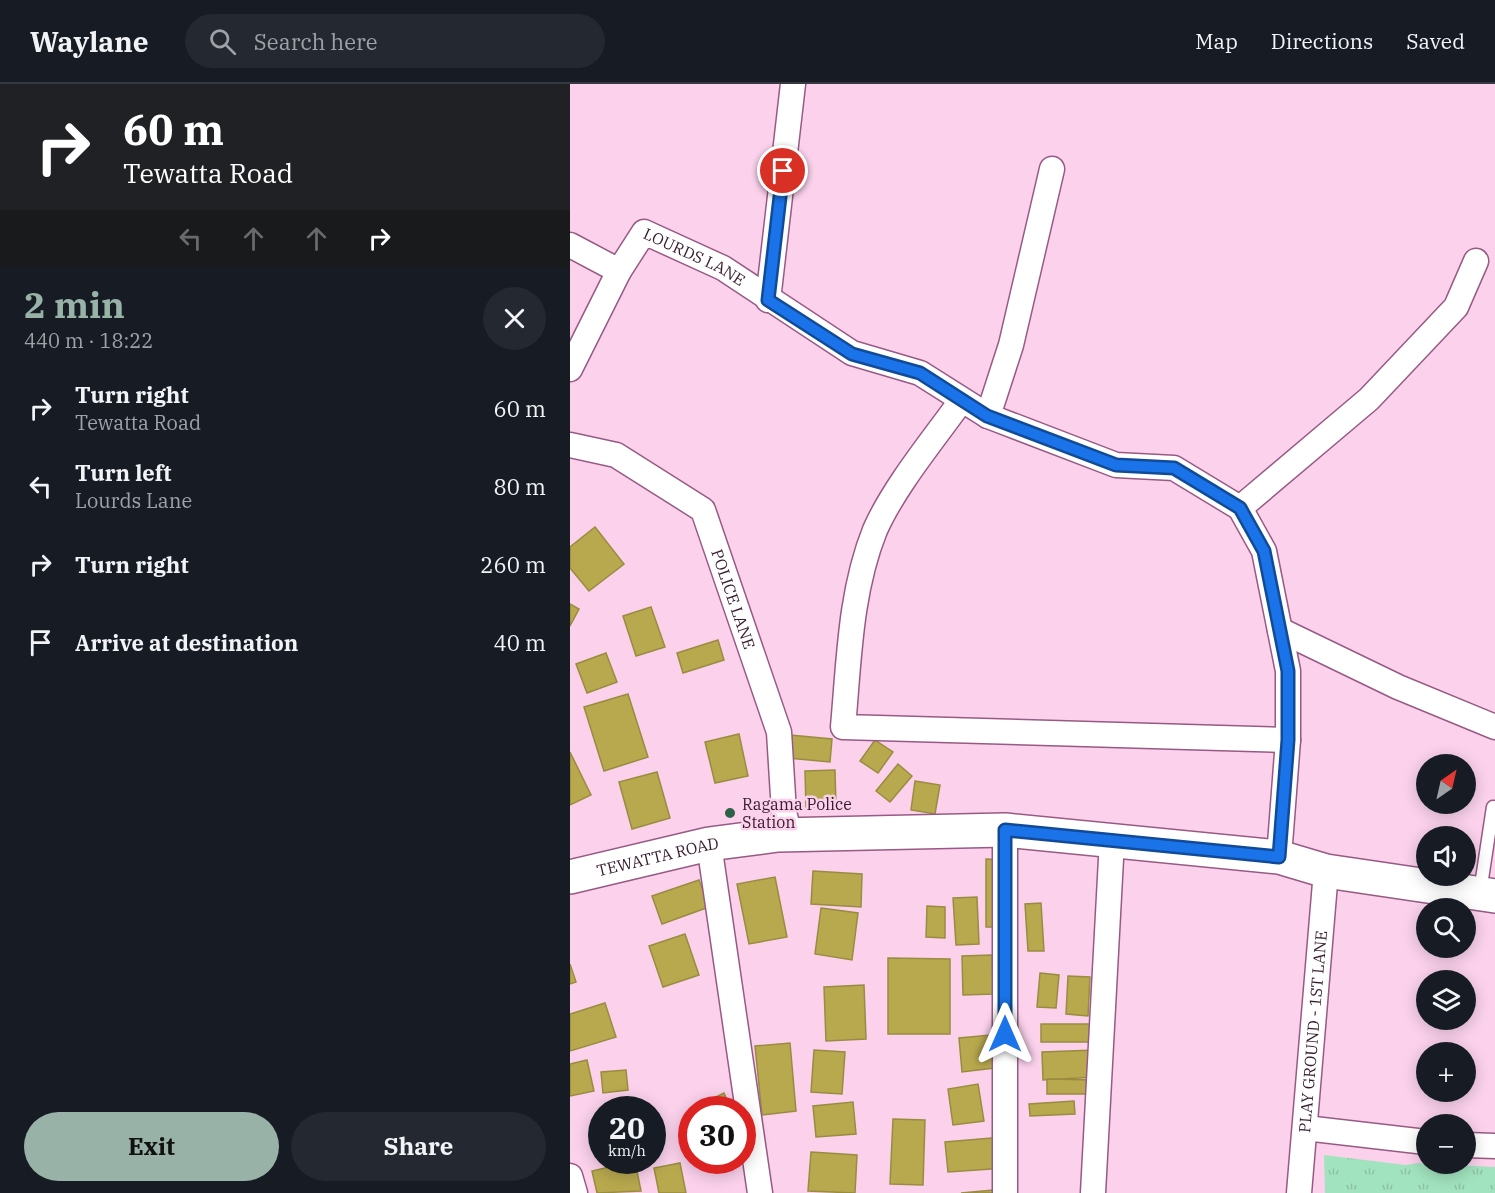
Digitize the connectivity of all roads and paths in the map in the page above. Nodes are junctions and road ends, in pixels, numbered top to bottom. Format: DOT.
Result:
graph roads {
  1 [pos="793,84"];
  2 [pos="1052,169"];
  3 [pos="570,245"];
  4 [pos="1476,261"];
  5 [pos="619,271"];
  6 [pos="768,300"];
  7 [pos="570,369"];
  8 [pos="961,401"];
  9 [pos="987,416"];
  10 [pos="570,446"];
  11 [pos="1240,508"];
  12 [pos="1280,630"];
  13 [pos="1495,727"];
  14 [pos="1288,740"];
  15 [pos="1493,807"];
  16 [pos="1005,830"];
  17 [pos="790,836"];
  18 [pos="1112,840"];
  19 [pos="709,844"];
  20 [pos="1279,857"];
  21 [pos="1326,871"];
  22 [pos="570,877"];
  23 [pos="1487,895"];
  24 [pos="1305,1128"];
  25 [pos="1416,1141"];
  26 [pos="1476,1145"];
  27 [pos="1495,1146"];
  28 [pos="570,1176"];
  29 [pos="575,1193"];
  30 [pos="760,1193"];
  31 [pos="1005,1193"];
  32 [pos="1094,1193"];
  33 [pos="1299,1193"];
  1 -- 6 [label="street"];
  2 -- 9 [label="street"];
  3 -- 5 [label="street"];
  4 -- 11 [label="street"];
  5 -- 6 [label="street, LOURDS LANE"];
  5 -- 7 [label="street, LOURDS LANE"];
  6 -- 8 [label="street, LOURDS LANE"];
  8 -- 9 [label="street, LOURDS LANE"];
  8 -- 14 [label="street"];
  9 -- 11 [label="street, LOURDS LANE"];
  10 -- 17 [label="street, POLICE LANE"];
  11 -- 12 [label="street, LOURDS LANE"];
  12 -- 13 [label="street"];
  12 -- 14 [label="street, LOURDS LANE"];
  14 -- 20 [label="street, LOURDS LANE"];
  15 -- 23 [label="lane"];
  16 -- 17 [label="main road, TEWATTA ROAD"];
  16 -- 18 [label="main road, TEWATTA ROAD"];
  16 -- 31 [label="street"];
  17 -- 19 [label="main road, TEWATTA ROAD"];
  18 -- 20 [label="main road, TEWATTA ROAD"];
  18 -- 32 [label="street"];
  19 -- 22 [label="main road, TEWATTA ROAD"];
  19 -- 30 [label="street"];
  20 -- 21 [label="main road, TEWATTA ROAD"];
  21 -- 23 [label="main road, TEWATTA ROAD"];
  21 -- 24 [label="street, PLAY GROUND - 1ST LANE"];
  24 -- 25 [label="street"];
  24 -- 33 [label="street, PLAY GROUND - 1ST LANE"];
  26 -- 27 [label="street"];
  28 -- 29 [label="street"];
}
